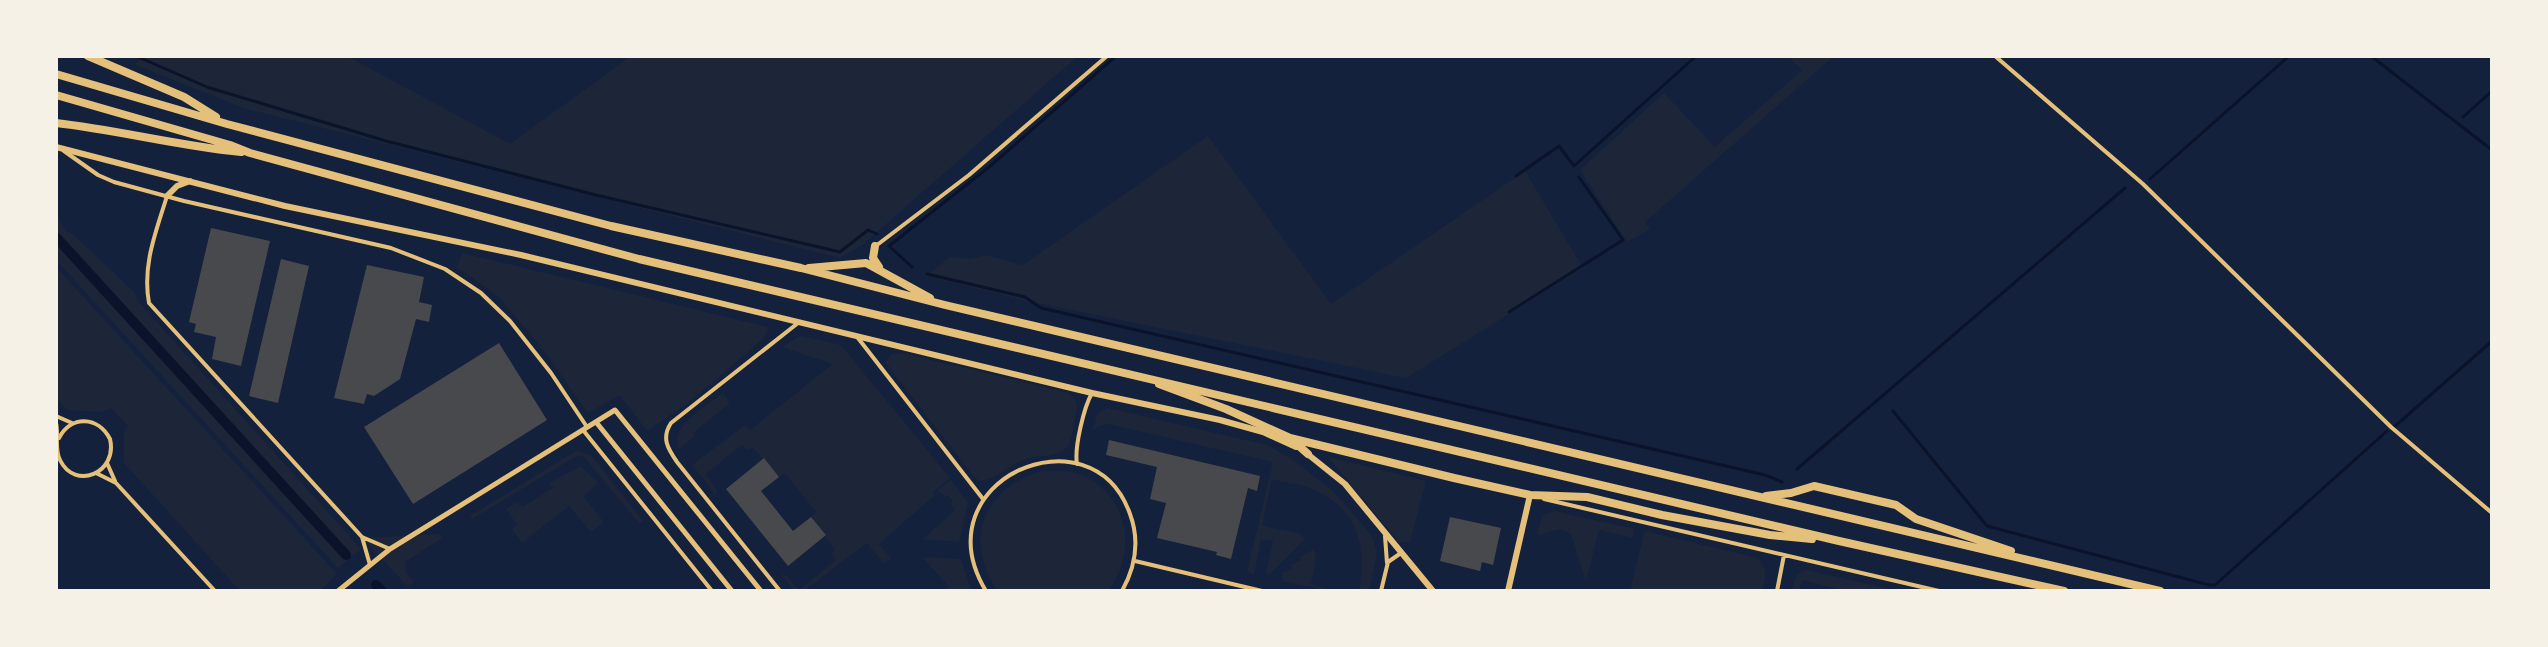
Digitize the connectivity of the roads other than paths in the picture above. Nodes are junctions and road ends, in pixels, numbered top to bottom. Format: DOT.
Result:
graph roads {
  1 [pos="88,56"];
  2 [pos="1107,56"];
  3 [pos="1995,56"];
  4 [pos="56,74"];
  5 [pos="56,95"];
  6 [pos="56,123"];
  7 [pos="227,124"];
  8 [pos="58,147"];
  9 [pos="250,153"];
  10 [pos="192,181"];
  11 [pos="167,196"];
  12 [pos="875,246"];
  13 [pos="846,264"];
  14 [pos="801,268"];
  15 [pos="889,276"];
  16 [pos="945,305"];
  17 [pos="799,321"];
  18 [pos="857,336"];
  19 [pos="1124,372"];
  20 [pos="1092,393"];
  21 [pos="56,416"];
  22 [pos="596,422"];
  23 [pos="56,423"];
  24 [pos="72,423"];
  25 [pos="585,429"];
  26 [pos="60,436"];
  27 [pos="1290,438"];
  28 [pos="1308,454"];
  29 [pos="107,463"];
  30 [pos="1077,464"];
  31 [pos="95,473"];
  32 [pos="116,483"];
  33 [pos="1530,495"];
  34 [pos="1754,496"];
  35 [pos="983,500"];
  36 [pos="2492,513"];
  37 [pos="1383,529"];
  38 [pos="362,537"];
  39 [pos="1839,541"];
  40 [pos="390,549"];
  41 [pos="1403,552"];
  42 [pos="1784,555"];
  43 [pos="1135,561"];
  44 [pos="370,565"];
  45 [pos="1387,565"];
  46 [pos="2061,568"];
  47 [pos="1128,580"];
  48 [pos="215,591"];
  49 [pos="338,591"];
  50 [pos="712,591"];
  51 [pos="732,591"];
  52 [pos="761,591"];
  53 [pos="780,591"];
  54 [pos="986,591"];
  55 [pos="1122,591"];
  56 [pos="1131,591"];
  57 [pos="1262,591"];
  58 [pos="1381,591"];
  59 [pos="1433,591"];
  60 [pos="1508,591"];
  61 [pos="1777,591"];
  62 [pos="1939,591"];
  63 [pos="2064,591"];
  64 [pos="2160,591"];
  1 -- 7 [label="highway"];
  2 -- 12 [label="street"];
  3 -- 36 [label="street"];
  4 -- 7 [label="highway"];
  5 -- 9 [label="highway"];
  6 -- 9 [label="highway"];
  7 -- 14 [label="highway"];
  8 -- 10 [label="main road"];
  8 -- 11 [label="street"];
  9 -- 19 [label="highway"];
  10 -- 11 [label="main road"];
  10 -- 17 [label="main road"];
  11 -- 25 [label="street"];
  11 -- 38 [label="street"];
  12 -- 13 [label="highway"];
  12 -- 15 [label="highway"];
  13 -- 14 [label="highway"];
  13 -- 15 [label="highway"];
  14 -- 16 [label="highway"];
  15 -- 16 [label="highway"];
  16 -- 34 [label="highway"];
  17 -- 18 [label="main road"];
  17 -- 53 [label="street"];
  18 -- 20 [label="main road"];
  18 -- 35 [label="street"];
  19 -- 27 [label="highway"];
  19 -- 39 [label="highway"];
  20 -- 28 [label="main road"];
  20 -- 30 [label="street"];
  21 -- 24 [label="street"];
  22 -- 25 [label="street"];
  22 -- 51 [label="street"];
  22 -- 52 [label="street"];
  23 -- 26 [label="street"];
  24 -- 26 [label="street"];
  24 -- 29 [label="street"];
  25 -- 40 [label="street"];
  25 -- 50 [label="street"];
  26 -- 31 [label="street"];
  27 -- 28 [label="highway"];
  27 -- 33 [label="highway"];
  28 -- 37 [label="main road"];
  29 -- 31 [label="street"];
  29 -- 32 [label="street"];
  30 -- 35 [label="street"];
  30 -- 43 [label="street"];
  31 -- 32 [label="street"];
  32 -- 48 [label="street"];
  33 -- 39 [label="highway"];
  33 -- 42 [label="street"];
  33 -- 60 [label="main road"];
  34 -- 46 [label="highway"];
  34 -- 46 [label="highway"];
  35 -- 54 [label="street"];
  37 -- 41 [label="main road"];
  37 -- 45 [label="street"];
  38 -- 40 [label="street"];
  38 -- 44 [label="street"];
  39 -- 63 [label="highway"];
  40 -- 44 [label="street"];
  41 -- 45 [label="street"];
  41 -- 59 [label="main road"];
  42 -- 61 [label="street"];
  42 -- 62 [label="street"];
  43 -- 47 [label="street"];
  43 -- 57 [label="street"];
  44 -- 49 [label="street"];
  45 -- 58 [label="street"];
  46 -- 64 [label="highway"];
  47 -- 55 [label="street"];
  47 -- 56 [label="street"];
}
